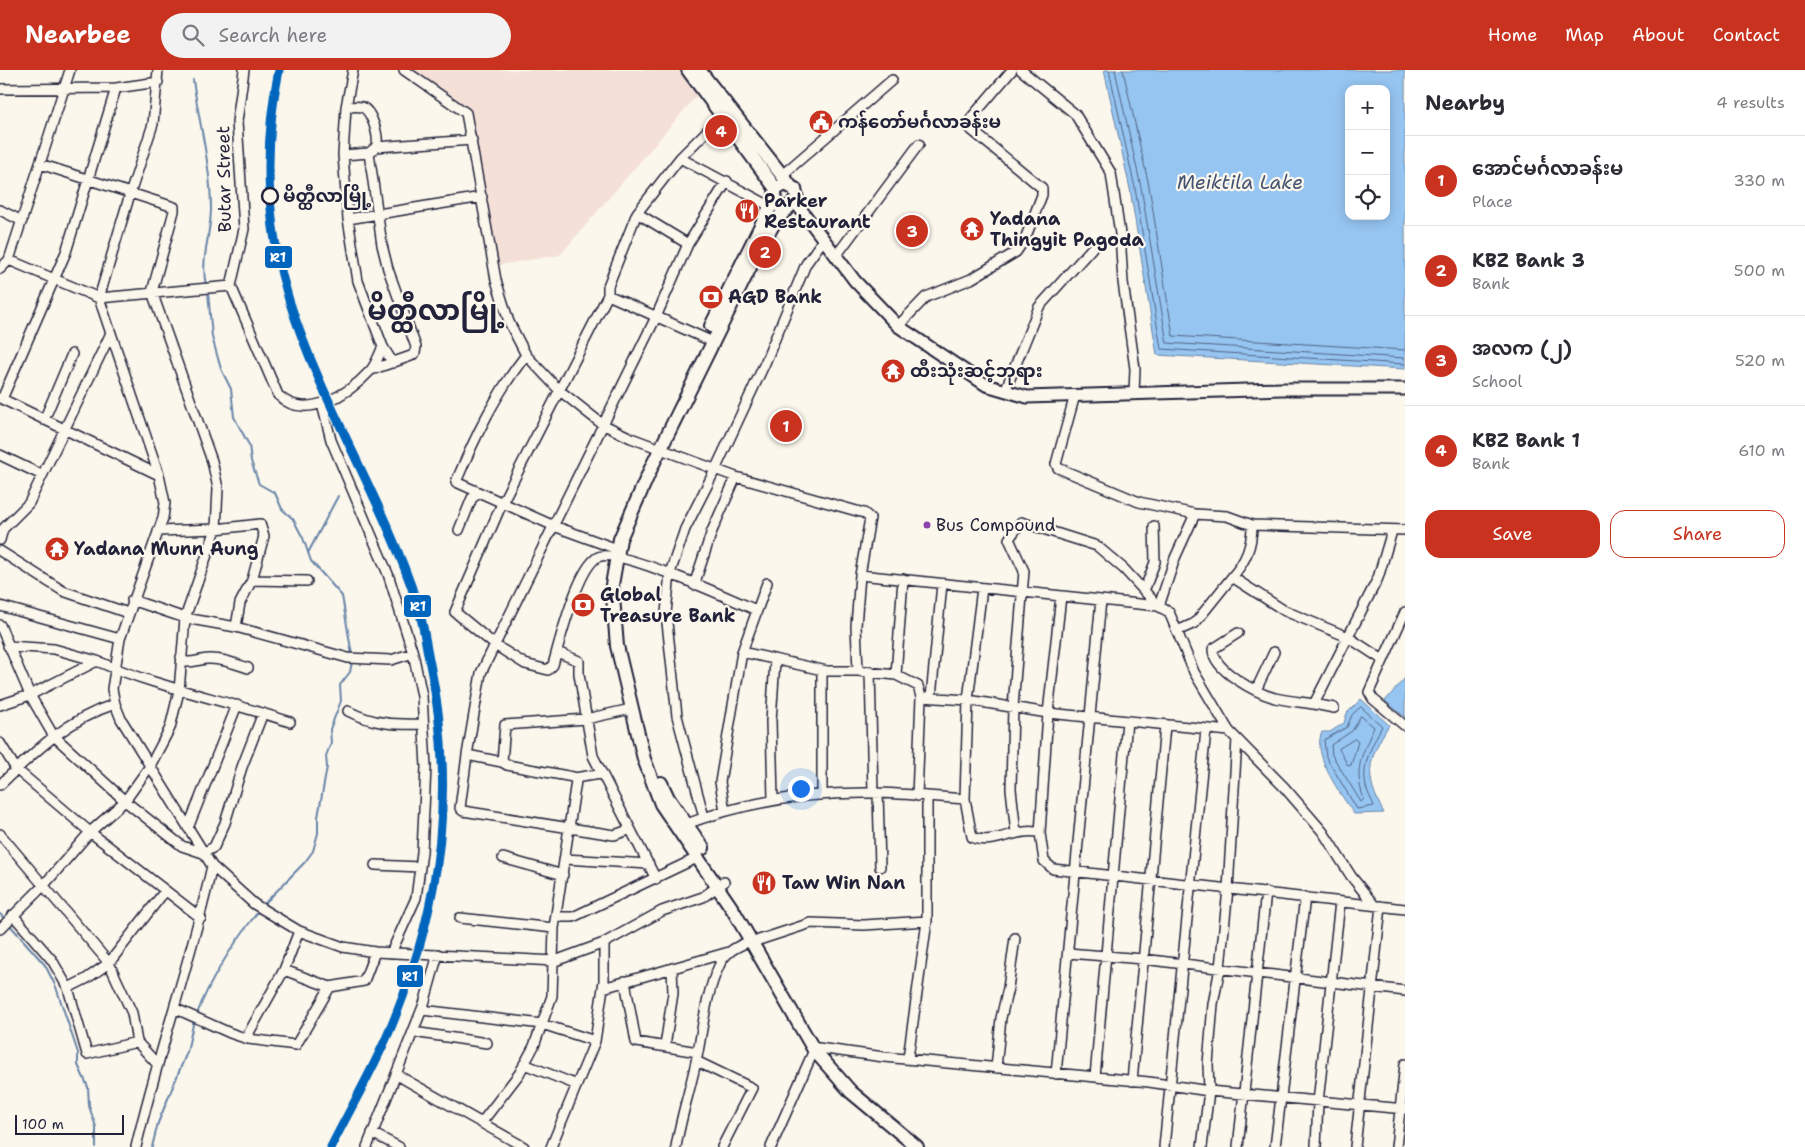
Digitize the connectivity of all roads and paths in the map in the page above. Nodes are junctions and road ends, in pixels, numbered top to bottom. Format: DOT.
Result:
graph roads {
  1 [pos="70,70"];
  2 [pos="158,70"];
  3 [pos="244,70"];
  4 [pos="354,70"];
  5 [pos="404,70"];
  6 [pos="688,70"];
  7 [pos="699,70"];
  8 [pos="1012,70"];
  9 [pos="1021,70"];
  10 [pos="892,80"];
  11 [pos="158,82"];
  12 [pos="116,88"];
  13 [pos="0,89"];
  14 [pos="64,89"];
  15 [pos="346,107"];
  16 [pos="721,117"];
  17 [pos="472,140"];
  18 [pos="919,144"];
  19 [pos="373,150"];
  20 [pos="343,155"];
  21 [pos="680,158"];
  22 [pos="40,164"];
  23 [pos="90,180"];
  24 [pos="785,180"];
  25 [pos="726,181"];
  26 [pos="130,194"];
  27 [pos="482,197"];
  28 [pos="774,198"];
  29 [pos="791,205"];
  30 [pos="0,210"];
  31 [pos="636,213"];
  32 [pos="379,214"];
  33 [pos="348,219"];
  34 [pos="22,221"];
  35 [pos="823,240"];
  36 [pos="688,244"];
  37 [pos="1092,248"];
  38 [pos="836,256"];
  39 [pos="9,260"];
  40 [pos="0,269"];
  41 [pos="55,279"];
  42 [pos="231,286"];
  43 [pos="152,292"];
  44 [pos="608,295"];
  45 [pos="99,298"];
  46 [pos="656,317"];
  47 [pos="898,326"];
  48 [pos="110,335"];
  49 [pos="709,340"];
  50 [pos="383,347"];
  51 [pos="72,354"];
  52 [pos="526,355"];
  53 [pos="393,363"];
  54 [pos="371,370"];
  55 [pos="1405,389"];
  56 [pos="559,390"];
  57 [pos="1005,391"];
  58 [pos="1134,393"];
  59 [pos="1075,394"];
  60 [pos="1,398"];
  61 [pos="322,404"];
  62 [pos="44,420"];
  63 [pos="602,424"];
  64 [pos="63,430"];
  65 [pos="657,447"];
  66 [pos="0,455"];
  67 [pos="715,470"];
  68 [pos="42,474"];
  69 [pos="160,474"];
  70 [pos="736,478"];
  71 [pos="480,492"];
  72 [pos="503,501"];
  73 [pos="1195,514"];
  74 [pos="1252,525"];
  75 [pos="554,526"];
  76 [pos="1154,526"];
  77 [pos="2,528"];
  78 [pos="216,529"];
  79 [pos="459,530"];
  80 [pos="1405,530"];
  81 [pos="158,531"];
  82 [pos="1392,531"];
  83 [pos="0,540"];
  84 [pos="0,551"];
  85 [pos="613,552"];
  86 [pos="670,573"];
  87 [pos="860,575"];
  88 [pos="1232,577"];
  89 [pos="903,579"];
  90 [pos="252,580"];
  91 [pos="307,581"];
  92 [pos="767,583"];
  93 [pos="942,584"];
  94 [pos="694,585"];
  95 [pos="982,588"];
  96 [pos="1144,591"];
  97 [pos="1023,592"];
  98 [pos="1061,596"];
  99 [pos="132,600"];
  100 [pos="1100,600"];
  101 [pos="0,606"];
  102 [pos="1158,606"];
  103 [pos="756,610"];
  104 [pos="1405,612"];
  105 [pos="128,613"];
  106 [pos="185,618"];
  107 [pos="0,625"];
  108 [pos="236,628"];
  109 [pos="1177,632"];
  110 [pos="1238,633"];
  111 [pos="1348,637"];
  112 [pos="120,640"];
  113 [pos="495,645"];
  114 [pos="8,646"];
  115 [pos="556,652"];
  116 [pos="742,652"];
  117 [pos="1274,652"];
  118 [pos="413,653"];
  119 [pos="181,657"];
  120 [pos="1383,660"];
  121 [pos="97,661"];
  122 [pos="775,661"];
  123 [pos="248,668"];
  124 [pos="115,669"];
  125 [pos="822,670"];
  126 [pos="858,671"];
  127 [pos="870,671"];
  128 [pos="896,675"];
  129 [pos="629,689"];
  130 [pos="1256,690"];
  131 [pos="179,691"];
  132 [pos="30,695"];
  133 [pos="926,697"];
  134 [pos="968,700"];
  135 [pos="115,704"];
  136 [pos="1314,704"];
  137 [pos="237,705"];
  138 [pos="0,706"];
  139 [pos="1013,707"];
  140 [pos="1334,708"];
  141 [pos="631,709"];
  142 [pos="348,711"];
  143 [pos="263,713"];
  144 [pos="1048,713"];
  145 [pos="1090,717"];
  146 [pos="586,720"];
  147 [pos="1127,721"];
  148 [pos="290,722"];
  149 [pos="423,724"];
  150 [pos="1165,726"];
  151 [pos="1405,726"];
  152 [pos="1206,730"];
  153 [pos="1229,731"];
  154 [pos="53,736"];
  155 [pos="1237,739"];
  156 [pos="0,743"];
  157 [pos="467,756"];
  158 [pos="502,762"];
  159 [pos="150,766"];
  160 [pos="16,769"];
  161 [pos="601,774"];
  162 [pos="574,778"];
  163 [pos="0,785"];
  164 [pos="875,793"];
  165 [pos="822,794"];
  166 [pos="917,796"];
  167 [pos="927,797"];
  168 [pos="773,799"];
  169 [pos="965,799"];
  170 [pos="126,800"];
  171 [pos="725,811"];
  172 [pos="704,817"];
  173 [pos="683,825"];
  174 [pos="188,828"];
  175 [pos="569,829"];
  176 [pos="629,830"];
  177 [pos="90,832"];
  178 [pos="1016,833"];
  179 [pos="1040,833"];
  180 [pos="0,834"];
  181 [pos="203,853"];
  182 [pos="699,857"];
  183 [pos="503,858"];
  184 [pos="565,859"];
  185 [pos="649,864"];
  186 [pos="375,865"];
  187 [pos="212,866"];
  188 [pos="420,867"];
  189 [pos="880,867"];
  190 [pos="1075,873"];
  191 [pos="563,875"];
  192 [pos="1113,877"];
  193 [pos="656,879"];
  194 [pos="1150,880"];
  195 [pos="721,884"];
  196 [pos="1192,884"];
  197 [pos="44,885"];
  198 [pos="1228,889"];
  199 [pos="165,891"];
  200 [pos="1266,892"];
  201 [pos="1305,897"];
  202 [pos="1340,902"];
  203 [pos="1377,906"];
  204 [pos="1405,909"];
  205 [pos="13,915"];
  206 [pos="556,917"];
  207 [pos="201,918"];
  208 [pos="460,918"];
  209 [pos="927,921"];
  210 [pos="554,928"];
  211 [pos="0,929"];
  212 [pos="299,931"];
  213 [pos="1015,938"];
  214 [pos="755,940"];
  215 [pos="604,943"];
  216 [pos="375,952"];
  217 [pos="729,952"];
  218 [pos="391,953"];
  219 [pos="1068,953"];
  220 [pos="438,954"];
  221 [pos="1106,956"];
  222 [pos="1143,959"];
  223 [pos="555,961"];
  224 [pos="109,963"];
  225 [pos="1184,964"];
  226 [pos="672,968"];
  227 [pos="1220,968"];
  228 [pos="284,970"];
  229 [pos="1258,973"];
  230 [pos="1295,978"];
  231 [pos="625,982"];
  232 [pos="1333,983"];
  233 [pos="1372,986"];
  234 [pos="68,988"];
  235 [pos="330,988"];
  236 [pos="603,988"];
  237 [pos="1405,991"];
  238 [pos="174,1008"];
  239 [pos="422,1010"];
  240 [pos="542,1024"];
  241 [pos="413,1032"];
  242 [pos="246,1038"];
  243 [pos="595,1041"];
  244 [pos="137,1042"];
  245 [pos="486,1042"];
  246 [pos="665,1046"];
  247 [pos="817,1052"];
  248 [pos="697,1056"];
  249 [pos="908,1058"];
  250 [pos="524,1064"];
  251 [pos="1405,1064"];
  252 [pos="158,1065"];
  253 [pos="996,1068"];
  254 [pos="1056,1074"];
  255 [pos="397,1075"];
  256 [pos="1095,1077"];
  257 [pos="1132,1081"];
  258 [pos="577,1086"];
  259 [pos="1170,1086"];
  260 [pos="1209,1091"];
  261 [pos="1244,1095"];
  262 [pos="1279,1098"];
  263 [pos="1318,1102"];
  264 [pos="1359,1105"];
  265 [pos="1403,1109"];
  266 [pos="482,1122"];
  267 [pos="372,1133"];
  268 [pos="136,1147"];
  269 [pos="367,1147"];
  270 [pos="399,1147"];
  271 [pos="524,1147"];
  272 [pos="551,1147"];
  273 [pos="676,1147"];
  274 [pos="722,1147"];
  275 [pos="771,1147"];
  276 [pos="917,1147"];
  277 [pos="1164,1147"];
  278 [pos="1202,1147"];
  279 [pos="1238,1147"];
  280 [pos="1275,1147"];
  281 [pos="1316,1147"];
  282 [pos="1355,1147"];
  283 [pos="1396,1147"];
  1 -- 14 [label="street"];
  2 -- 11 [label="street"];
  3 -- 42 [label="street, Butar Street"];
  4 -- 15 [label="street"];
  5 -- 17 [label="street"];
  6 -- 16 [label="highway"];
  7 -- 24 [label="highway"];
  8 -- 47 [label="street"];
  9 -- 58 [label="street"];
  10 -- 24 [label="street"];
  11 -- 12 [label="street"];
  11 -- 26 [label="street"];
  12 -- 14 [label="street"];
  12 -- 23 [label="street"];
  13 -- 14 [label="street"];
  14 -- 22 [label="street"];
  15 -- 19 [label="street"];
  15 -- 20 [label="street"];
  16 -- 21 [label="street"];
  16 -- 28 [label="highway"];
  17 -- 19 [label="street"];
  17 -- 27 [label="street"];
  18 -- 38 [label="street"];
  19 -- 20 [label="street"];
  19 -- 32 [label="street"];
  20 -- 33 [label="street"];
  21 -- 25 [label="street"];
  21 -- 31 [label="street"];
  22 -- 23 [label="street"];
  22 -- 34 [label="street"];
  23 -- 26 [label="street"];
  23 -- 41 [label="street"];
  24 -- 28 [label="highway"];
  24 -- 29 [label="highway"];
  25 -- 28 [label="street"];
  25 -- 36 [label="street"];
  26 -- 43 [label="street"];
  26 -- 45 [label="street"];
  27 -- 32 [label="street"];
  27 -- 52 [label="street"];
  28 -- 29 [label="highway"];
  28 -- 49 [label="highway"];
  29 -- 35 [label="main road"];
  29 -- 49 [label="highway"];
  30 -- 34 [label="street"];
  31 -- 36 [label="street"];
  31 -- 44 [label="street"];
  32 -- 33 [label="street"];
  32 -- 53 [label="street"];
  33 -- 50 [label="street"];
  34 -- 39 [label="street"];
  35 -- 38 [label="main road"];
  35 -- 67 [label="street"];
  36 -- 46 [label="street"];
  37 -- 57 [label="street"];
  38 -- 47 [label="main road"];
  39 -- 40 [label="street"];
  39 -- 41 [label="street"];
  41 -- 45 [label="street"];
  41 -- 60 [label="street"];
  42 -- 43 [label="street"];
  42 -- 61 [label="street"];
  43 -- 45 [label="street"];
  43 -- 78 [label="street"];
  44 -- 46 [label="street"];
  44 -- 56 [label="street"];
  45 -- 48 [label="street"];
  46 -- 49 [label="street"];
  46 -- 63 [label="street"];
  47 -- 57 [label="main road"];
  48 -- 64 [label="street"];
  48 -- 69 [label="street"];
  49 -- 65 [label="highway"];
  50 -- 53 [label="street"];
  50 -- 54 [label="street"];
  51 -- 62 [label="street"];
  52 -- 56 [label="street"];
  52 -- 71 [label="street"];
  53 -- 54 [label="street"];
  54 -- 61 [label="street"];
  55 -- 58 [label="main road"];
  56 -- 63 [label="street"];
  56 -- 72 [label="street"];
  57 -- 59 [label="main road"];
  58 -- 59 [label="main road"];
  59 -- 73 [label="street"];
  60 -- 62 [label="street"];
  61 -- 118 [label="street"];
  62 -- 64 [label="street"];
  63 -- 65 [label="street"];
  63 -- 75 [label="street"];
  64 -- 68 [label="street"];
  64 -- 69 [label="street"];
  65 -- 67 [label="street"];
  65 -- 85 [label="highway"];
  66 -- 68 [label="street"];
  67 -- 70 [label="street"];
  67 -- 86 [label="street"];
  68 -- 77 [label="street"];
  69 -- 81 [label="street"];
  70 -- 87 [label="street"];
  70 -- 94 [label="street"];
  71 -- 72 [label="street"];
  71 -- 79 [label="street"];
  72 -- 75 [label="street"];
  72 -- 113 [label="street"];
  73 -- 74 [label="street"];
  73 -- 102 [label="street"];
  74 -- 82 [label="street"];
  74 -- 88 [label="street"];
  75 -- 85 [label="street"];
  75 -- 113 [label="street"];
  76 -- 96 [label="street"];
  77 -- 83 [label="street"];
  78 -- 81 [label="street"];
  78 -- 90 [label="street"];
  78 -- 106 [label="street"];
  80 -- 82 [label="street"];
  81 -- 99 [label="street"];
  82 -- 111 [label="street"];
  84 -- 105 [label="street"];
  85 -- 86 [label="street"];
  85 -- 115 [label="street"];
  85 -- 129 [label="highway"];
  86 -- 94 [label="street"];
  86 -- 172 [label="street"];
  87 -- 89 [label="street"];
  87 -- 126 [label="street"];
  88 -- 109 [label="street"];
  88 -- 111 [label="street"];
  89 -- 93 [label="street"];
  89 -- 128 [label="street"];
  90 -- 91 [label="street"];
  90 -- 108 [label="street"];
  92 -- 103 [label="street"];
  93 -- 95 [label="street"];
  93 -- 133 [label="street"];
  94 -- 103 [label="street"];
  95 -- 97 [label="street"];
  95 -- 134 [label="street"];
  96 -- 97 [label="street"];
  96 -- 102 [label="street"];
  97 -- 98 [label="street"];
  97 -- 139 [label="street"];
  98 -- 100 [label="street"];
  98 -- 144 [label="street"];
  99 -- 105 [label="street"];
  99 -- 106 [label="street"];
  100 -- 102 [label="street"];
  100 -- 145 [label="street"];
  101 -- 112 [label="street"];
  102 -- 109 [label="street"];
  103 -- 116 [label="street"];
  104 -- 120 [label="street"];
  105 -- 112 [label="street"];
  106 -- 108 [label="street"];
  106 -- 119 [label="street"];
  107 -- 114 [label="street"];
  108 -- 118 [label="street"];
  109 -- 153 [label="street"];
  110 -- 130 [label="street"];
  111 -- 120 [label="street"];
  111 -- 136 [label="street"];
  112 -- 124 [label="street"];
  113 -- 115 [label="street"];
  113 -- 157 [label="street"];
  114 -- 121 [label="street"];
  114 -- 132 [label="street"];
  115 -- 146 [label="street"];
  116 -- 122 [label="street"];
  116 -- 171 [label="street"];
  117 -- 130 [label="street"];
  118 -- 149 [label="street"];
  119 -- 123 [label="street"];
  119 -- 131 [label="street"];
  120 -- 151 [label="street"];
  121 -- 124 [label="street"];
  121 -- 132 [label="street"];
  122 -- 125 [label="street"];
  122 -- 168 [label="street"];
  124 -- 131 [label="street"];
  124 -- 135 [label="street"];
  125 -- 126 [label="street"];
  125 -- 165 [label="street"];
  126 -- 127 [label="street"];
  127 -- 128 [label="street"];
  127 -- 164 [label="street"];
  128 -- 133 [label="street"];
  129 -- 141 [label="highway"];
  129 -- 173 [label="highway"];
  130 -- 136 [label="street"];
  131 -- 137 [label="street"];
  131 -- 159 [label="street"];
  132 -- 138 [label="street"];
  132 -- 154 [label="street"];
  133 -- 134 [label="street"];
  133 -- 166 [label="street"];
  134 -- 139 [label="street"];
  134 -- 169 [label="street"];
  135 -- 154 [label="street"];
  135 -- 159 [label="street"];
  136 -- 140 [label="street"];
  137 -- 143 [label="street"];
  137 -- 174 [label="street"];
  139 -- 144 [label="street"];
  139 -- 178 [label="street"];
  141 -- 146 [label="street"];
  141 -- 173 [label="highway"];
  142 -- 149 [label="street"];
  143 -- 148 [label="street"];
  143 -- 181 [label="street"];
  144 -- 145 [label="street"];
  144 -- 179 [label="street"];
  145 -- 147 [label="street"];
  145 -- 190 [label="street"];
  146 -- 158 [label="street"];
  146 -- 161 [label="street"];
  147 -- 150 [label="street"];
  147 -- 192 [label="street"];
  149 -- 188 [label="street"];
  150 -- 152 [label="street"];
  150 -- 194 [label="street"];
  152 -- 153 [label="street"];
  152 -- 196 [label="street"];
  153 -- 155 [label="street"];
  154 -- 160 [label="street"];
  154 -- 170 [label="street"];
  155 -- 198 [label="street"];
  155 -- 203 [label="street"];
  156 -- 160 [label="street"];
  157 -- 158 [label="street"];
  157 -- 175 [label="street"];
  158 -- 162 [label="street"];
  159 -- 170 [label="street"];
  159 -- 174 [label="street"];
  160 -- 163 [label="street"];
  160 -- 177 [label="street"];
  161 -- 162 [label="street"];
  161 -- 176 [label="street"];
  162 -- 175 [label="street"];
  164 -- 165 [label="street"];
  164 -- 166 [label="street"];
  164 -- 189 [label="street"];
  165 -- 168 [label="street"];
  166 -- 167 [label="street"];
  167 -- 169 [label="street"];
  167 -- 209 [label="street"];
  168 -- 171 [label="street"];
  169 -- 178 [label="street"];
  170 -- 177 [label="street"];
  170 -- 181 [label="street"];
  171 -- 172 [label="street"];
  172 -- 173 [label="street"];
  173 -- 182 [label="highway"];
  173 -- 195 [label="highway"];
  174 -- 181 [label="street"];
  175 -- 176 [label="street"];
  175 -- 184 [label="street"];
  176 -- 185 [label="street"];
  177 -- 197 [label="street"];
  177 -- 199 [label="street"];
  178 -- 179 [label="street"];
  179 -- 190 [label="street"];
  180 -- 197 [label="street"];
  181 -- 187 [label="street"];
  182 -- 193 [label="street"];
  182 -- 195 [label="highway"];
  183 -- 191 [label="street"];
  184 -- 185 [label="street"];
  184 -- 191 [label="street"];
  185 -- 193 [label="street"];
  186 -- 188 [label="street"];
  187 -- 207 [label="street"];
  187 -- 212 [label="street"];
  188 -- 218 [label="street"];
  190 -- 192 [label="street"];
  190 -- 219 [label="street"];
  191 -- 206 [label="street"];
  192 -- 194 [label="street"];
  192 -- 221 [label="street"];
  193 -- 206 [label="street"];
  194 -- 196 [label="street"];
  194 -- 222 [label="street"];
  195 -- 214 [label="highway"];
  195 -- 215 [label="street"];
  196 -- 198 [label="street"];
  196 -- 225 [label="street"];
  197 -- 205 [label="street"];
  197 -- 224 [label="street"];
  198 -- 200 [label="street"];
  198 -- 227 [label="street"];
  199 -- 207 [label="street"];
  199 -- 224 [label="street"];
  200 -- 201 [label="street"];
  200 -- 229 [label="street"];
  201 -- 202 [label="street"];
  201 -- 230 [label="street"];
  202 -- 203 [label="street"];
  202 -- 232 [label="street"];
  203 -- 204 [label="street"];
  203 -- 233 [label="street"];
  205 -- 211 [label="street"];
  205 -- 234 [label="street"];
  206 -- 210 [label="street"];
  207 -- 238 [label="street"];
  208 -- 210 [label="street"];
  209 -- 214 [label="street"];
  209 -- 249 [label="street"];
  210 -- 223 [label="street"];
  212 -- 216 [label="street"];
  212 -- 228 [label="street"];
  213 -- 253 [label="street"];
  214 -- 217 [label="street"];
  214 -- 247 [label="highway"];
  215 -- 223 [label="street"];
  215 -- 236 [label="street"];
  216 -- 218 [label="street"];
  216 -- 235 [label="street"];
  217 -- 226 [label="street"];
  217 -- 248 [label="street"];
  218 -- 220 [label="street"];
  219 -- 221 [label="street"];
  219 -- 254 [label="street"];
  220 -- 223 [label="street"];
  220 -- 239 [label="street"];
  221 -- 222 [label="street"];
  221 -- 256 [label="street"];
  222 -- 225 [label="street"];
  222 -- 257 [label="street"];
  223 -- 240 [label="street"];
  224 -- 234 [label="street"];
  224 -- 244 [label="street"];
  225 -- 227 [label="street"];
  225 -- 259 [label="street"];
  226 -- 231 [label="street"];
  226 -- 246 [label="street"];
  227 -- 229 [label="street"];
  227 -- 260 [label="street"];
  228 -- 235 [label="street"];
  228 -- 242 [label="street"];
  229 -- 230 [label="street"];
  229 -- 261 [label="street"];
  230 -- 232 [label="street"];
  230 -- 262 [label="street"];
  231 -- 236 [label="street"];
  231 -- 246 [label="street"];
  232 -- 233 [label="street"];
  232 -- 263 [label="street"];
  233 -- 237 [label="street"];
  233 -- 264 [label="street"];
  234 -- 244 [label="street"];
  235 -- 242 [label="street"];
  236 -- 243 [label="street"];
  238 -- 242 [label="street"];
  238 -- 252 [label="street"];
  239 -- 240 [label="street"];
  239 -- 241 [label="street"];
  240 -- 243 [label="street"];
  240 -- 250 [label="street"];
  241 -- 245 [label="street"];
  241 -- 255 [label="street"];
  243 -- 258 [label="street"];
  244 -- 252 [label="street"];
  246 -- 248 [label="street"];
  247 -- 249 [label="street"];
  247 -- 275 [label="street"];
  247 -- 276 [label="highway"];
  248 -- 273 [label="street"];
  248 -- 274 [label="street"];
  249 -- 253 [label="street"];
  250 -- 258 [label="street"];
  250 -- 266 [label="street"];
  251 -- 265 [label="street"];
  252 -- 268 [label="street"];
  253 -- 254 [label="street"];
  254 -- 256 [label="street"];
  255 -- 266 [label="street"];
  255 -- 267 [label="street"];
  256 -- 257 [label="street"];
  257 -- 259 [label="street"];
  258 -- 272 [label="street"];
  259 -- 260 [label="street"];
  259 -- 277 [label="street"];
  260 -- 261 [label="street"];
  260 -- 278 [label="street"];
  261 -- 262 [label="street"];
  261 -- 279 [label="street"];
  262 -- 263 [label="street"];
  262 -- 280 [label="street"];
  263 -- 264 [label="street"];
  263 -- 281 [label="street"];
  264 -- 265 [label="street"];
  264 -- 282 [label="street"];
  265 -- 283 [label="street"];
  266 -- 271 [label="street"];
  267 -- 269 [label="street"];
  267 -- 270 [label="street"];
}
